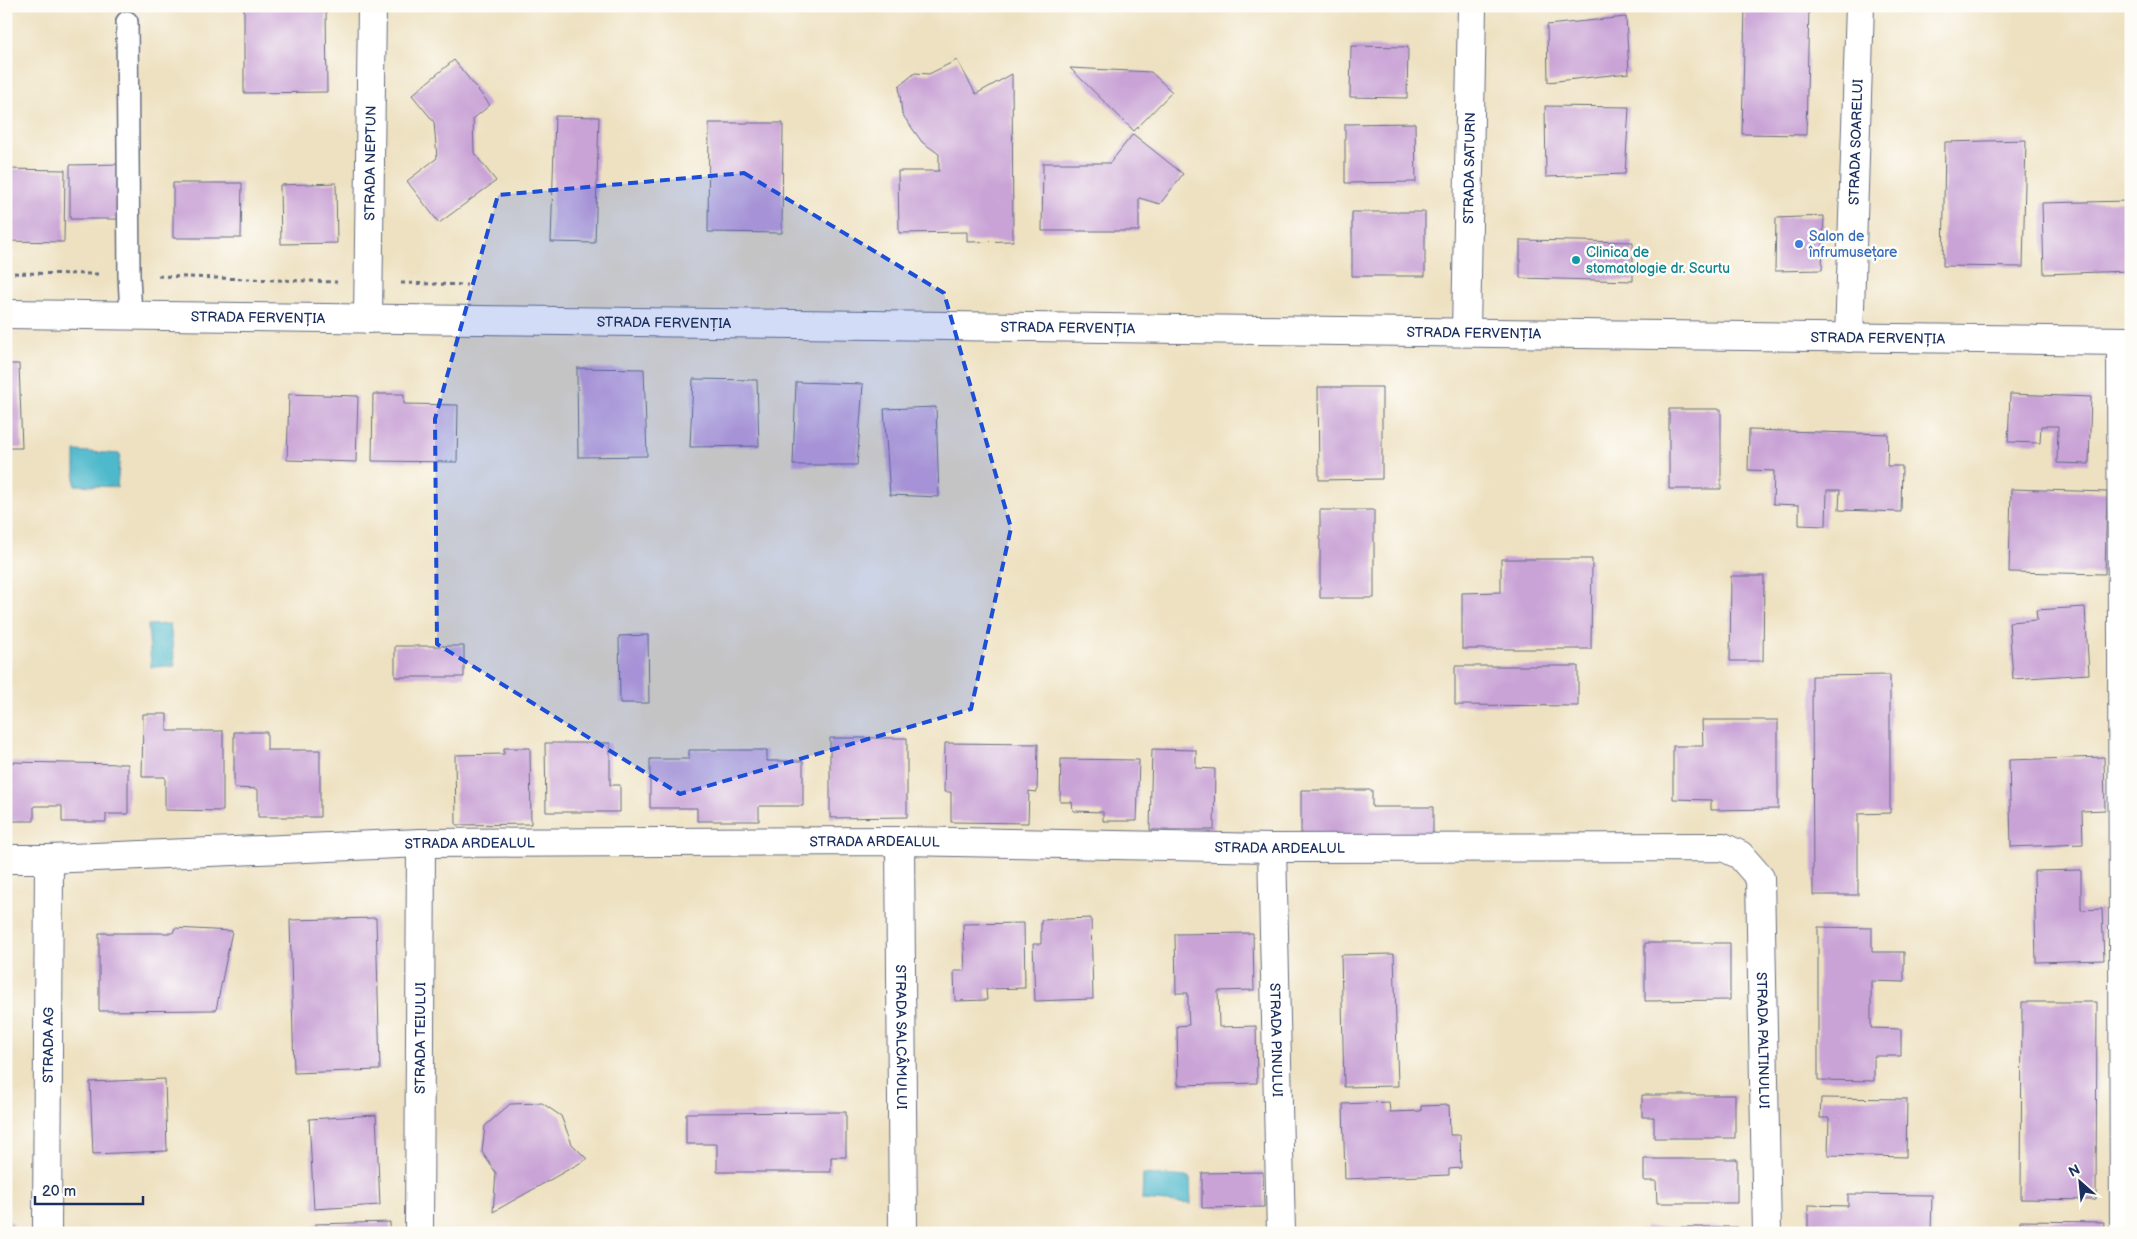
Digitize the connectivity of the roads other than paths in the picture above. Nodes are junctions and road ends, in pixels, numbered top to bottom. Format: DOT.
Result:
graph roads {
  1 [pos="372,6"];
  2 [pos="1472,6"];
  3 [pos="1860,6"];
  4 [pos="127,22"];
  5 [pos="6,314"];
  6 [pos="131,316"];
  7 [pos="368,319"];
  8 [pos="1466,332"];
  9 [pos="1849,338"];
  10 [pos="2126,341"];
  11 [pos="900,841"];
  12 [pos="420,843"];
  13 [pos="1272,848"];
  14 [pos="1740,855"];
  15 [pos="6,858"];
  16 [pos="49,859"];
  17 [pos="2126,950"];
  18 [pos="47,1233"];
  19 [pos="419,1233"];
  20 [pos="903,1233"];
  21 [pos="1281,1233"];
  22 [pos="1768,1233"];
  23 [pos="2124,1233"];
  1 -- 7 [label="street, STRADA NEPTUN"];
  2 -- 8 [label="street, STRADA SATURN"];
  3 -- 9 [label="street, STRADA SOARELUI"];
  4 -- 6 [label="lane"];
  5 -- 6 [label="street, STRADA FERVENȚIA"];
  6 -- 7 [label="street, STRADA FERVENȚIA"];
  7 -- 8 [label="street, STRADA FERVENȚIA"];
  8 -- 9 [label="street, STRADA FERVENȚIA"];
  9 -- 10 [label="street, STRADA FERVENȚIA"];
  10 -- 17 [label="street"];
  11 -- 12 [label="street, STRADA ARDEALUL"];
  11 -- 13 [label="street, STRADA ARDEALUL"];
  11 -- 20 [label="street, STRADA SALCÂMULUI"];
  12 -- 16 [label="street, STRADA ARDEALUL"];
  12 -- 19 [label="street, STRADA TEIULUI"];
  13 -- 14 [label="street, STRADA ARDEALUL"];
  13 -- 21 [label="street, STRADA PINULUI"];
  14 -- 22 [label="street, STRADA PALTINULUI"];
  15 -- 16 [label="street, STRADA ARDEALUL"];
  16 -- 18 [label="street, STRADA AG"];
  17 -- 23 [label="street"];
}
